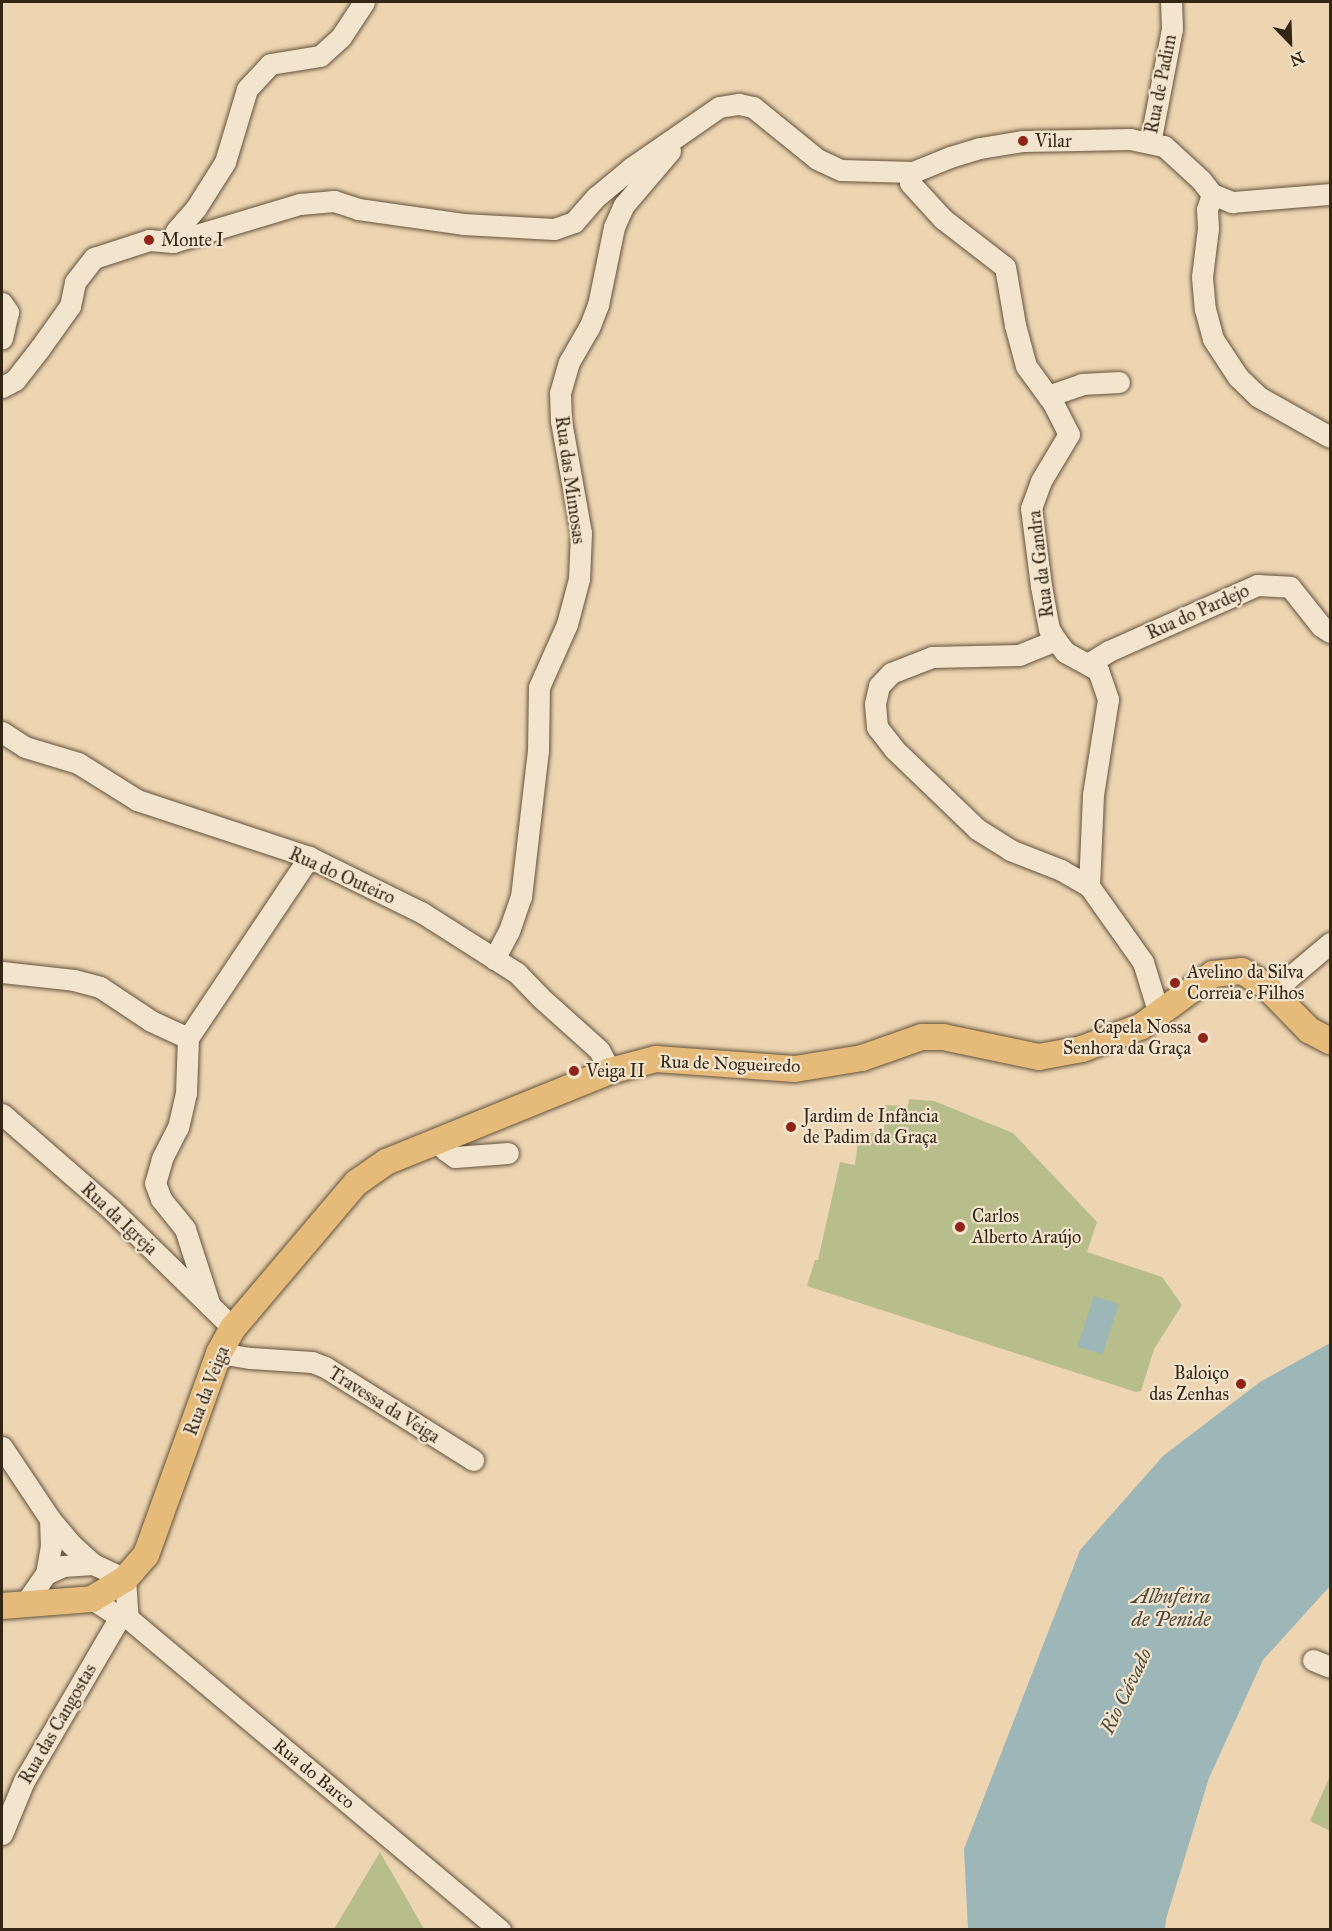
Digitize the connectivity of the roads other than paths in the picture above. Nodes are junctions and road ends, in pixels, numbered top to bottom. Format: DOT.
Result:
graph roads {
  1 [pos="364,2"];
  2 [pos="1171,2"];
  3 [pos="687,130"];
  4 [pos="1150,143"];
  5 [pos="912,172"];
  6 [pos="1212,194"];
  7 [pos="1330,194"];
  8 [pos="173,242"];
  9 [pos="2,303"];
  10 [pos="2,338"];
  11 [pos="1119,382"];
  12 [pos="2,387"];
  13 [pos="1048,396"];
  14 [pos="1330,437"];
  15 [pos="1330,632"];
  16 [pos="1056,640"];
  17 [pos="1088,664"];
  18 [pos="2,732"];
  19 [pos="309,857"];
  20 [pos="1089,886"];
  21 [pos="1330,943"];
  22 [pos="494,959"];
  23 [pos="2,972"];
  24 [pos="1272,992"];
  25 [pos="1159,1014"];
  26 [pos="188,1038"];
  27 [pos="1330,1041"];
  28 [pos="610,1071"];
  29 [pos="2,1114"];
  30 [pos="439,1141"];
  31 [pos="508,1153"];
  32 [pos="210,1306"];
  33 [pos="233,1328"];
  34 [pos="219,1353"];
  35 [pos="2,1448"];
  36 [pos="473,1460"];
  37 [pos="50,1519"];
  38 [pos="93,1564"];
  39 [pos="46,1574"];
  40 [pos="125,1579"];
  41 [pos="92,1599"];
  42 [pos="13,1606"];
  43 [pos="124,1618"];
  44 [pos="2,1834"];
  45 [pos="500,1929"];
  1 -- 8 [label="street"];
  2 -- 4 [label="street, Rua de Padim"];
  3 -- 5 [label="street"];
  3 -- 8 [label="street"];
  3 -- 22 [label="street, Rua das Mimosas"];
  4 -- 5 [label="street"];
  4 -- 6 [label="street, Rua de Padim"];
  5 -- 13 [label="street, Rua da Gandra"];
  6 -- 7 [label="street"];
  6 -- 14 [label="street"];
  8 -- 12 [label="street"];
  9 -- 10 [label="street"];
  11 -- 13 [label="street"];
  13 -- 16 [label="street, Rua da Gandra"];
  15 -- 17 [label="street, Rua do Pardejo"];
  16 -- 17 [label="street, Rua da Gandra"];
  16 -- 20 [label="street"];
  17 -- 20 [label="street, Rua da Gandra"];
  18 -- 19 [label="street, Rua do Outeiro"];
  19 -- 22 [label="street, Rua do Outeiro"];
  19 -- 26 [label="street"];
  20 -- 25 [label="street"];
  21 -- 24 [label="street"];
  22 -- 28 [label="street, Rua do Outeiro"];
  23 -- 26 [label="street"];
  24 -- 25 [label="main road, Rua de Nogueiredo"];
  24 -- 27 [label="main road, Rua de Nogueiredo"];
  25 -- 28 [label="main road, Rua de Nogueiredo"];
  26 -- 32 [label="street"];
  28 -- 30 [label="main road, Rua da Veiga"];
  29 -- 32 [label="street, Rua da Igreja"];
  30 -- 31 [label="street"];
  30 -- 33 [label="main road, Rua da Veiga"];
  32 -- 33 [label="street, Rua da Igreja"];
  33 -- 34 [label="main road, Rua da Veiga"];
  34 -- 36 [label="street, Travessa da Veiga"];
  34 -- 40 [label="main road, Rua da Veiga"];
  35 -- 37 [label="street"];
  37 -- 38 [label="street"];
  37 -- 39 [label="street"];
  38 -- 39 [label="street"];
  38 -- 40 [label="street"];
  39 -- 42 [label="street"];
  40 -- 41 [label="main road, Rua da Veiga"];
  40 -- 43 [label="street"];
  41 -- 42 [label="main road"];
  41 -- 43 [label="street, Rua do Barco"];
  43 -- 44 [label="street, Rua das Cangostas"];
  43 -- 45 [label="street, Rua do Barco"];
}
